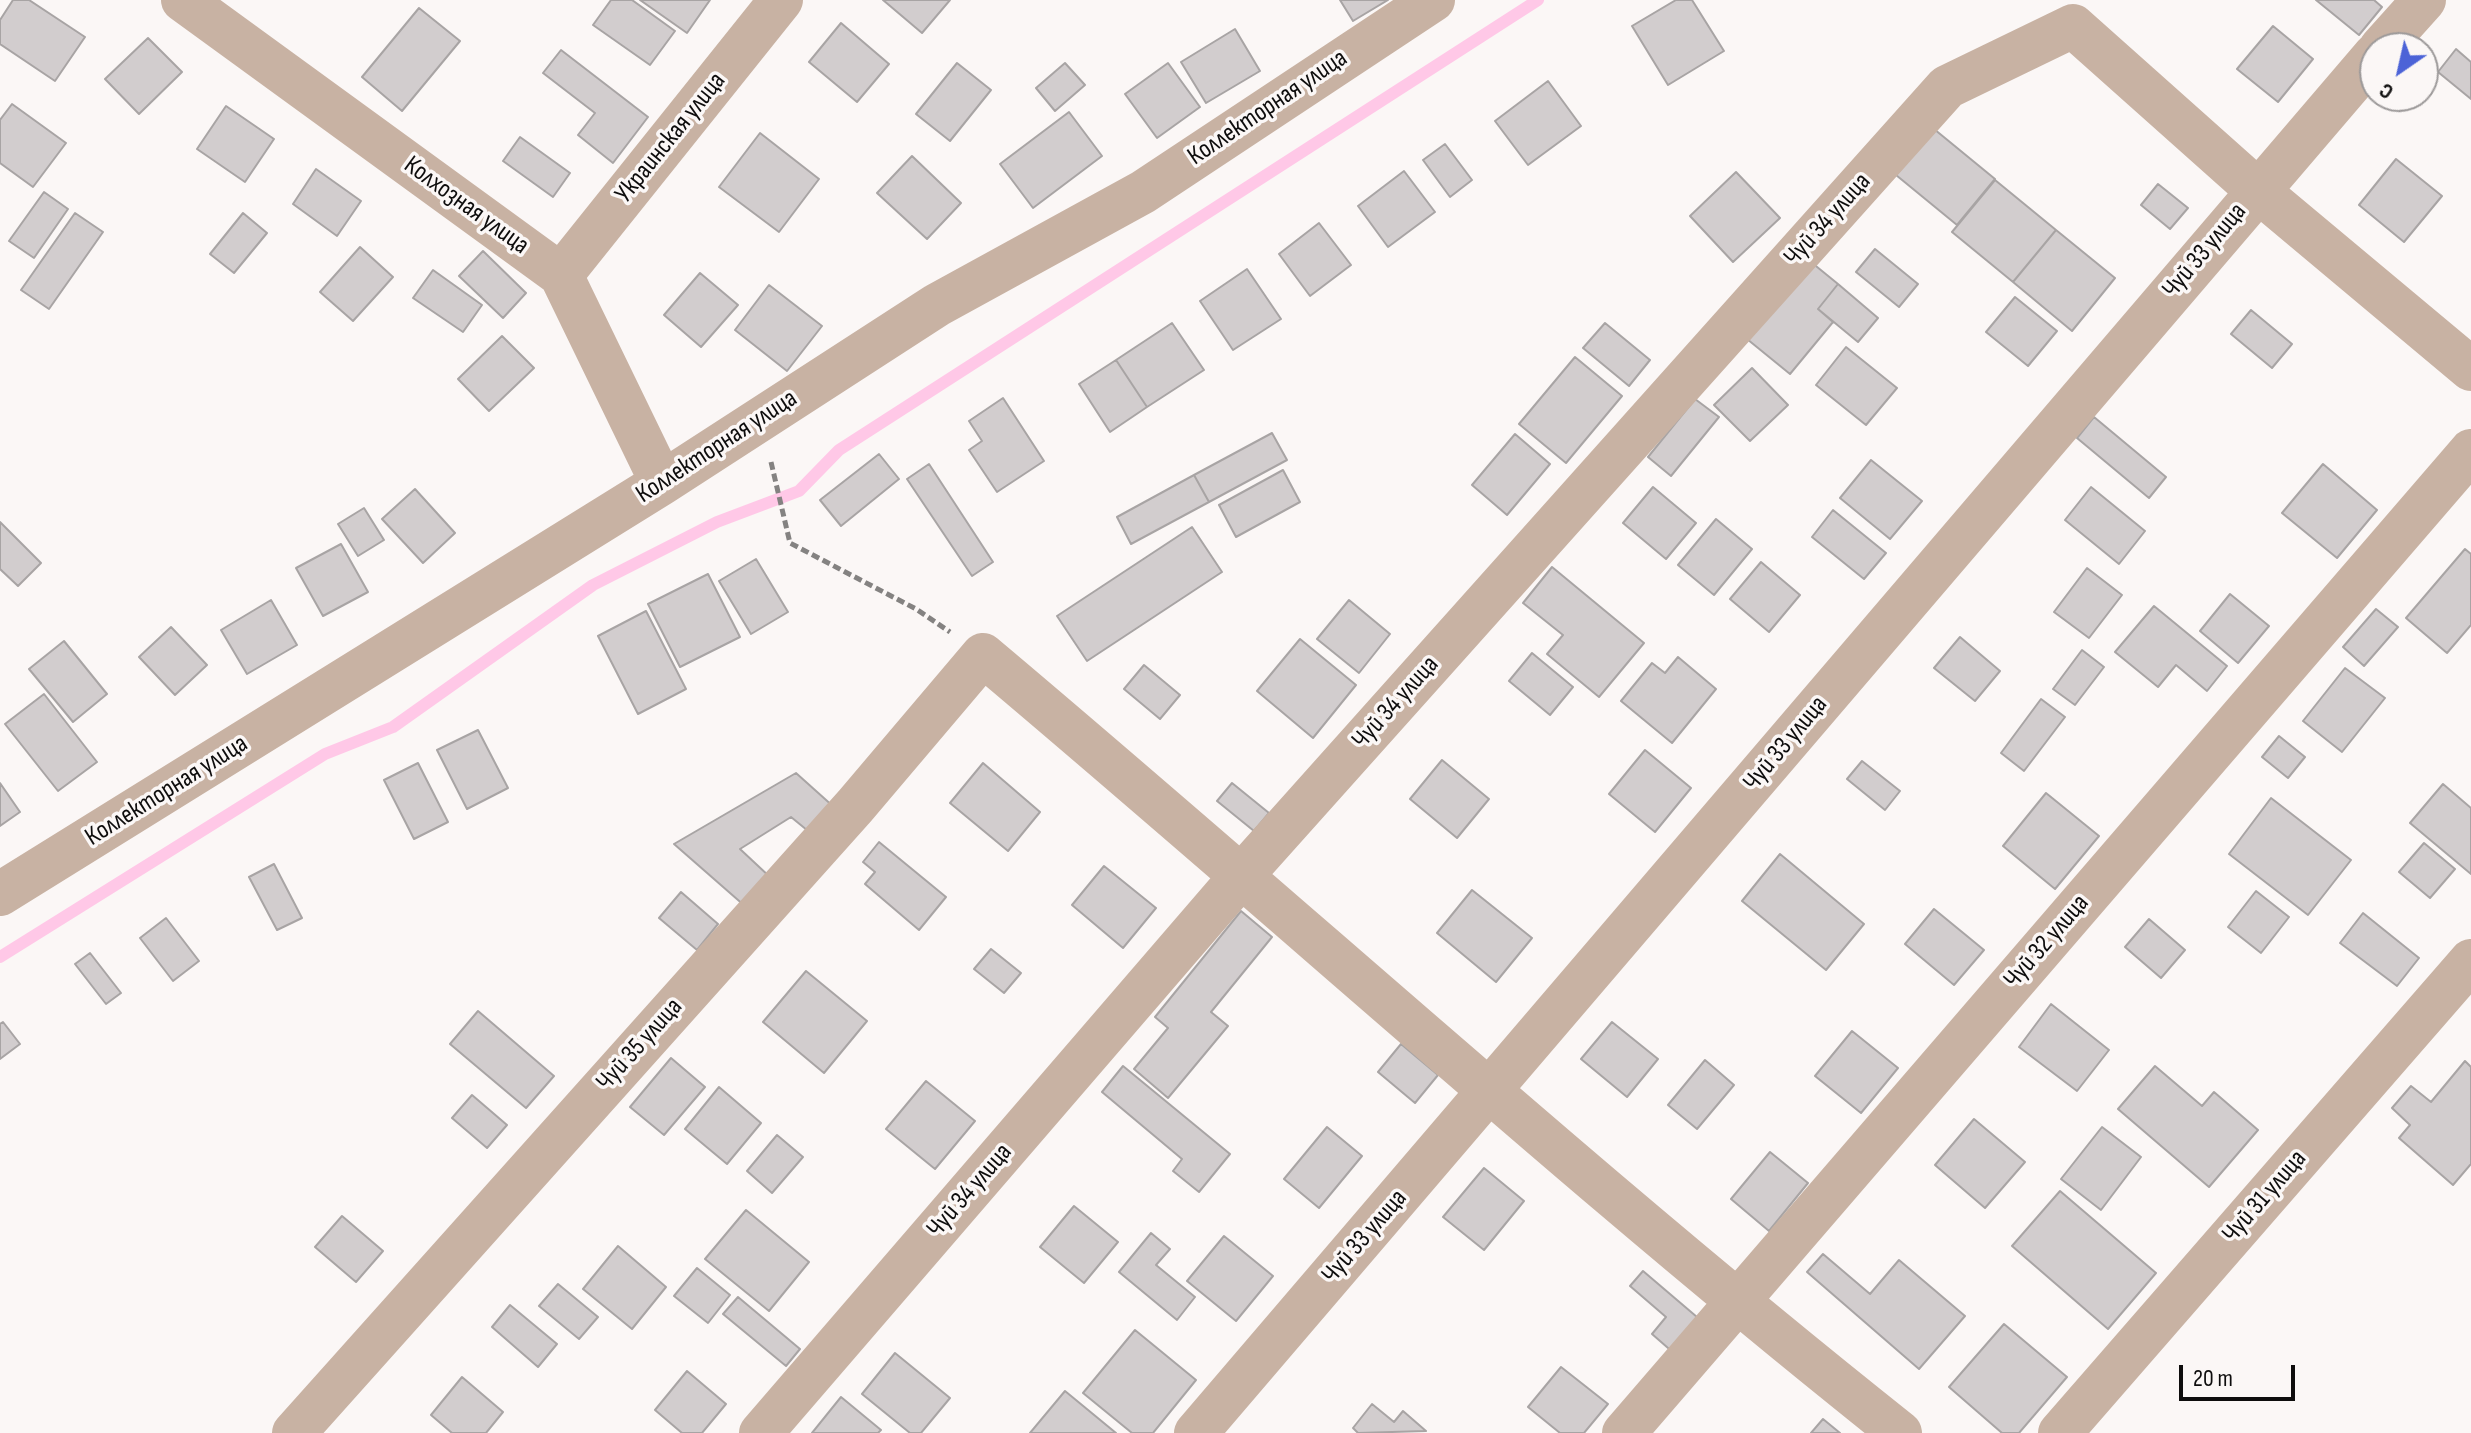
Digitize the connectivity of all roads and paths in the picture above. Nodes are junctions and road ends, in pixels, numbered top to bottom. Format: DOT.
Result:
graph roads {
  1 [pos="183,0"];
  2 [pos="781,0"];
  3 [pos="1433,0"];
  4 [pos="2424,0"];
  5 [pos="2395,32"];
  6 [pos="2359,73"];
  7 [pos="2257,190"];
  8 [pos="561,275"];
  9 [pos="2471,369"];
  10 [pos="761,419"];
  11 [pos="2471,451"];
  12 [pos="662,483"];
  13 [pos="983,655"];
  14 [pos="1243,874"];
  15 [pos="0,894"];
  16 [pos="2471,961"];
  17 [pos="1491,1091"];
  18 [pos="1736,1303"];
  19 [pos="294,1433"];
  20 [pos="761,1433"];
  21 [pos="1196,1433"];
  22 [pos="1624,1433"];
  23 [pos="1900,1433"];
  24 [pos="2060,1433"];
  1 -- 8 [label="street, Колхозная улица"];
  2 -- 8 [label="street, Украинская улица"];
  3 -- 10 [label="street, Коллекторная улица"];
  4 -- 5 [label="street"];
  6 -- 7 [label="street, Чуй 33 улица"];
  7 -- 9 [label="street"];
  7 -- 14 [label="street, Чуй 34 улица"];
  7 -- 17 [label="street, Чуй 33 улица"];
  8 -- 12 [label="street, Колхозная улица"];
  10 -- 12 [label="street, Коллекторная улица"];
  10 -- 13 [label="path"];
  11 -- 18 [label="street, Чуй 32 улица"];
  12 -- 15 [label="street, Коллекторная улица"];
  13 -- 14 [label="street"];
  13 -- 19 [label="street, Чуй 35 улица"];
  14 -- 17 [label="street"];
  14 -- 20 [label="street, Чуй 34 улица"];
  16 -- 24 [label="street, Чуй 31 улица"];
  17 -- 18 [label="street"];
  17 -- 21 [label="street, Чуй 33 улица"];
  18 -- 22 [label="street, Чуй 32 улица"];
  18 -- 23 [label="street"];
}
